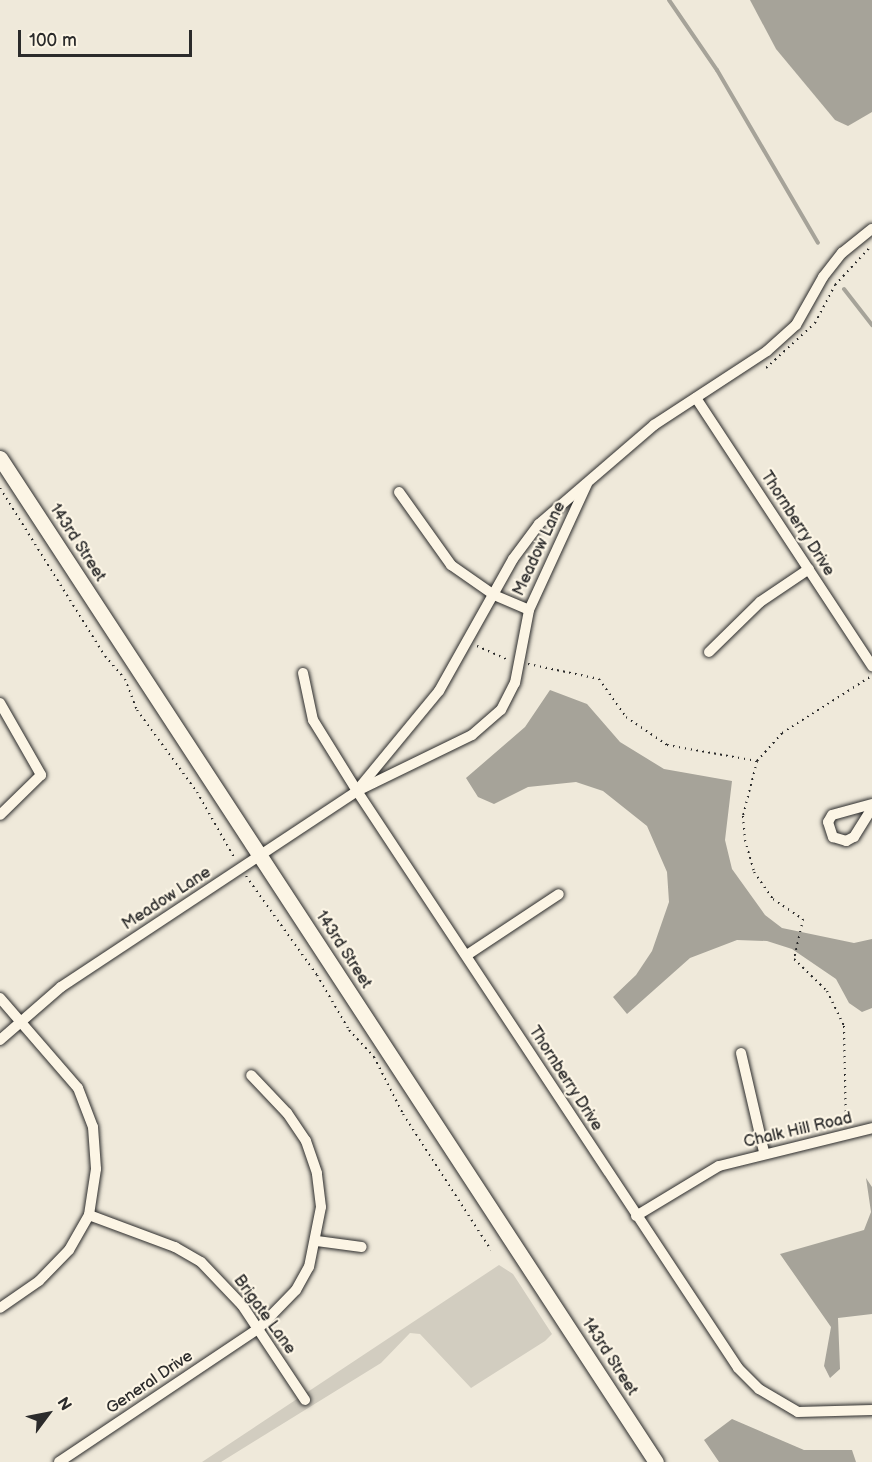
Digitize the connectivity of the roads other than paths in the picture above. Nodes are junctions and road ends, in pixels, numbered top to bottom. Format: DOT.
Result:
graph roads {
  1 [pos="872,229"];
  2 [pos="696,399"];
  3 [pos="0,458"];
  4 [pos="587,484"];
  5 [pos="399,492"];
  6 [pos="809,569"];
  7 [pos="494,595"];
  8 [pos="529,610"];
  9 [pos="709,652"];
  10 [pos="872,666"];
  11 [pos="303,673"];
  12 [pos="0,703"];
  13 [pos="357,791"];
  14 [pos="0,815"];
  15 [pos="260,855"];
  16 [pos="560,894"];
  17 [pos="467,955"];
  18 [pos="0,998"];
  19 [pos="20,1020"];
  20 [pos="0,1040"];
  21 [pos="741,1053"];
  22 [pos="251,1075"];
  23 [pos="872,1128"];
  24 [pos="764,1152"];
  25 [pos="89,1215"];
  26 [pos="636,1216"];
  27 [pos="317,1241"];
  28 [pos="362,1247"];
  29 [pos="0,1308"];
  30 [pos="258,1329"];
  31 [pos="305,1400"];
  32 [pos="872,1410"];
  33 [pos="59,1462"];
  34 [pos="656,1462"];
  1 -- 2 [label="street, Meadow Lane"];
  2 -- 4 [label="street, Meadow Lane"];
  2 -- 6 [label="street, Thornberry Drive"];
  3 -- 15 [label="street, 143rd Street"];
  4 -- 7 [label="street, Meadow Lane"];
  4 -- 8 [label="street, Meadow Lane"];
  5 -- 7 [label="street"];
  6 -- 9 [label="street"];
  6 -- 10 [label="street, Thornberry Drive"];
  7 -- 8 [label="street"];
  7 -- 13 [label="street, Meadow Lane"];
  8 -- 13 [label="street, Meadow Lane"];
  11 -- 13 [label="street, Thornberry Drive"];
  12 -- 14 [label="street"];
  13 -- 15 [label="street, Meadow Lane"];
  13 -- 17 [label="street, Thornberry Drive"];
  15 -- 19 [label="street, Meadow Lane"];
  15 -- 34 [label="street, 143rd Street"];
  16 -- 17 [label="street"];
  17 -- 26 [label="street, Thornberry Drive"];
  18 -- 19 [label="street"];
  19 -- 20 [label="street, Meadow Lane"];
  19 -- 25 [label="street"];
  21 -- 24 [label="street"];
  22 -- 27 [label="street, General Drive"];
  23 -- 24 [label="street, Chalk Hill Road"];
  24 -- 26 [label="street, Chalk Hill Road"];
  25 -- 29 [label="street"];
  25 -- 30 [label="street, Brigate Lane"];
  26 -- 32 [label="street, Thornberry Drive"];
  27 -- 28 [label="street"];
  27 -- 30 [label="street, General Drive"];
  30 -- 31 [label="street, Brigate Lane"];
  30 -- 33 [label="street, General Drive"];
}
